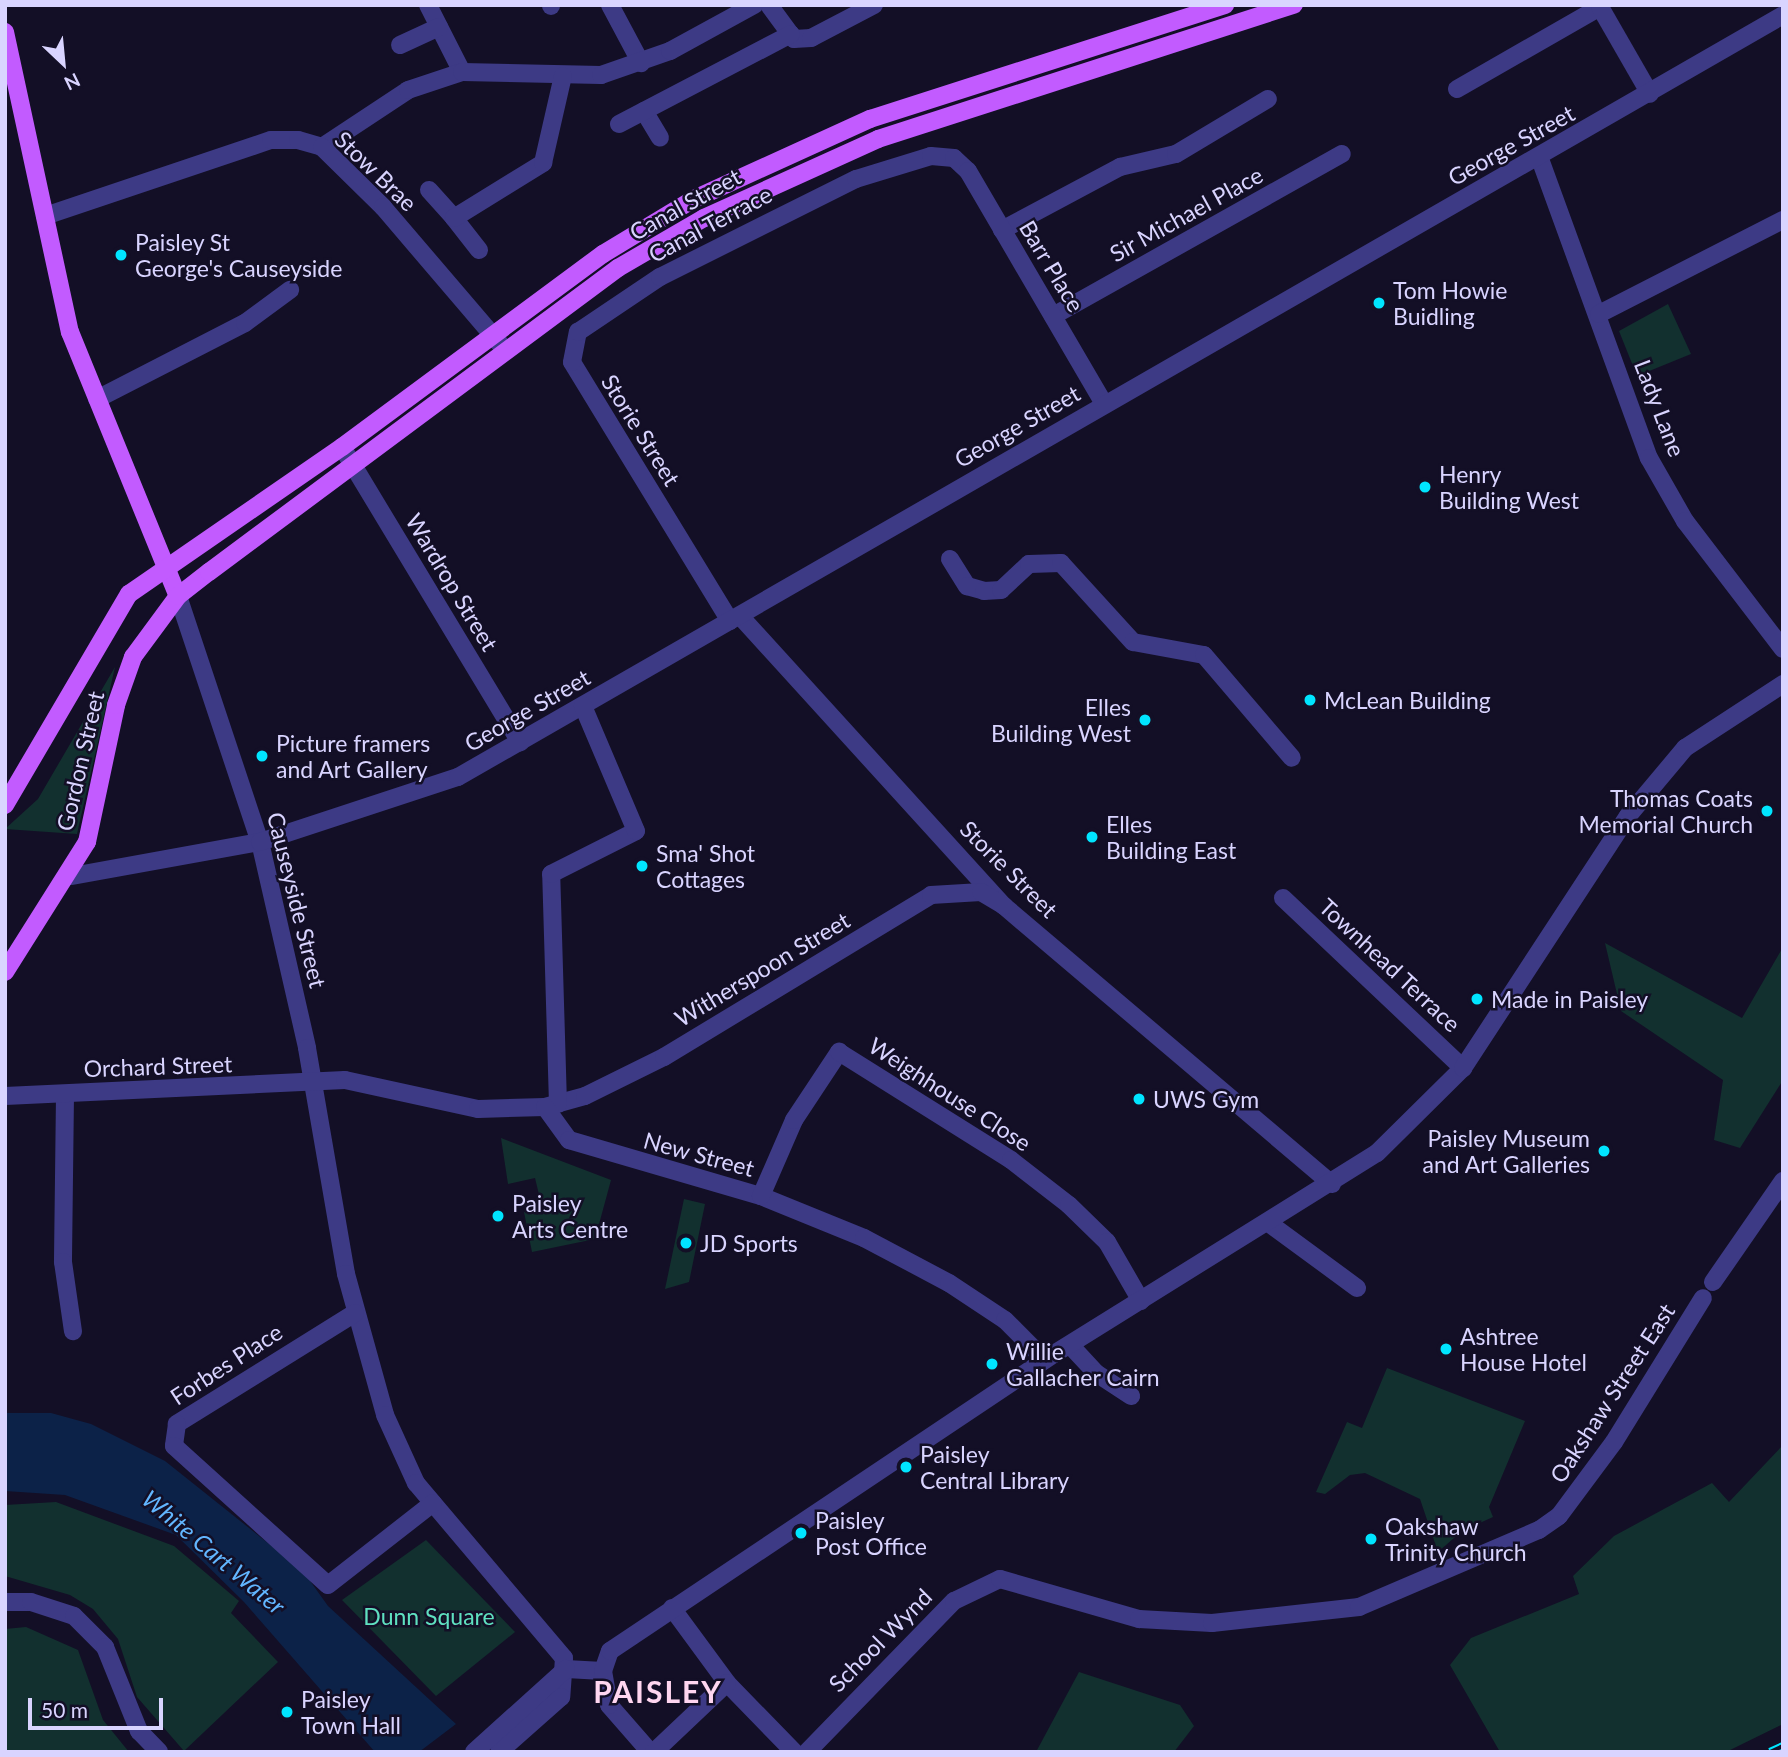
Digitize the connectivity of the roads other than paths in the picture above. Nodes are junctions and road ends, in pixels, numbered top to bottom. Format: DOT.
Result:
graph roads {
  1 [pos="428,5"];
  2 [pos="610,5"];
  3 [pos="754,5"];
  4 [pos="769,5"];
  5 [pos="1225,5"];
  6 [pos="1294,5"];
  7 [pos="865,7"];
  8 [pos="1271,9"];
  9 [pos="1783,15"];
  10 [pos="439,27"];
  11 [pos="5,32"];
  12 [pos="791,34"];
  13 [pos="400,45"];
  14 [pos="641,63"];
  15 [pos="462,72"];
  16 [pos="563,76"];
  17 [pos="1457,89"];
  18 [pos="1650,94"];
  19 [pos="1268,99"];
  20 [pos="644,111"];
  21 [pos="619,124"];
  22 [pos="660,138"];
  23 [pos="322,147"];
  24 [pos="1342,154"];
  25 [pos="954,158"];
  26 [pos="1540,159"];
  27 [pos="429,190"];
  28 [pos="45,216"];
  29 [pos="454,218"];
  30 [pos="1783,220"];
  31 [pos="1002,230"];
  32 [pos="479,250"];
  33 [pos="290,290"];
  34 [pos="1599,314"];
  35 [pos="1054,316"];
  36 [pos="491,335"];
  37 [pos="506,351"];
  38 [pos="576,372"];
  39 [pos="97,399"];
  40 [pos="1104,404"];
  41 [pos="342,447"];
  42 [pos="354,466"];
  43 [pos="950,559"];
  44 [pos="165,567"];
  45 [pos="178,596"];
  46 [pos="735,618"];
  47 [pos="1783,649"];
  48 [pos="1783,684"];
  49 [pos="583,706"];
  50 [pos="520,741"];
  51 [pos="1292,758"];
  52 [pos="5,805"];
  53 [pos="260,842"];
  54 [pos="72,876"];
  55 [pos="1283,898"];
  56 [pos="1004,906"];
  57 [pos="5,972"];
  58 [pos="1463,1068"];
  59 [pos="312,1084"];
  60 [pos="65,1095"];
  61 [pos="5,1096"];
  62 [pos="552,1105"];
  63 [pos="1783,1181"];
  64 [pos="1332,1184"];
  65 [pos="761,1196"];
  66 [pos="1270,1224"];
  67 [pos="1713,1282"];
  68 [pos="1357,1289"];
  69 [pos="1703,1298"];
  70 [pos="1141,1301"];
  71 [pos="355,1313"];
  72 [pos="73,1331"];
  73 [pos="1070,1345"];
  74 [pos="1054,1354"];
  75 [pos="1131,1396"];
  76 [pos="433,1503"];
  77 [pos="1000,1579"];
  78 [pos="5,1602"];
  79 [pos="672,1608"];
  80 [pos="566,1669"];
  81 [pos="603,1671"];
  82 [pos="727,1683"];
  83 [pos="159,1752"];
  84 [pos="474,1752"];
  85 [pos="499,1752"];
  86 [pos="652,1752"];
  87 [pos="794,1752"];
  88 [pos="807,1752"];
  1 -- 10 [label="street"];
  2 -- 14 [label="street"];
  3 -- 14 [label="street"];
  4 -- 12 [label="street"];
  5 -- 36 [label="main road, Canal Street"];
  6 -- 8 [label="main road, Canal Street"];
  7 -- 12 [label="street"];
  8 -- 37 [label="main road, Canal Street"];
  9 -- 18 [label="street, George Street"];
  10 -- 13 [label="street"];
  10 -- 15 [label="street"];
  11 -- 28 [label="main road, Causeyside Street"];
  12 -- 20 [label="street"];
  14 -- 16 [label="street"];
  15 -- 16 [label="street"];
  15 -- 23 [label="street"];
  16 -- 29 [label="street"];
  17 -- 18 [label="street"];
  18 -- 26 [label="street, George Street"];
  19 -- 31 [label="street"];
  20 -- 21 [label="street"];
  20 -- 22 [label="street"];
  23 -- 28 [label="street, Stow Brae"];
  23 -- 36 [label="street, Stow Brae"];
  24 -- 35 [label="street, Sir Michael Place"];
  25 -- 31 [label="street, Barr Place"];
  25 -- 38 [label="street, Canal Terrace"];
  26 -- 34 [label="street, Lady Lane"];
  26 -- 40 [label="street, George Street"];
  27 -- 29 [label="street"];
  28 -- 39 [label="main road, Causeyside Street"];
  29 -- 32 [label="street"];
  30 -- 34 [label="street"];
  31 -- 35 [label="street, Barr Place"];
  33 -- 39 [label="street"];
  34 -- 47 [label="street, Lady Lane"];
  35 -- 40 [label="street, Barr Place"];
  36 -- 37 [label="street, Stow Brae"];
  36 -- 41 [label="main road, Canal Street"];
  37 -- 42 [label="main road, Canal Street"];
  38 -- 46 [label="street, Storie Street"];
  39 -- 44 [label="main road, Causeyside Street"];
  40 -- 46 [label="street, George Street"];
  41 -- 42 [label="street, Wardrop Street"];
  41 -- 44 [label="main road, Canal Street"];
  42 -- 45 [label="main road, Canal Street"];
  42 -- 50 [label="street, Wardrop Street"];
  43 -- 51 [label="street"];
  44 -- 45 [label="main road, Causeyside Street"];
  44 -- 52 [label="main road, Gordon Street"];
  45 -- 53 [label="street, Causeyside Street"];
  45 -- 54 [label="main road, Gordon Street"];
  46 -- 49 [label="street, George Street"];
  46 -- 56 [label="street, Storie Street"];
  48 -- 58 [label="street"];
  49 -- 50 [label="street, George Street"];
  49 -- 62 [label="street"];
  50 -- 53 [label="street, George Street"];
  53 -- 54 [label="street, George Street"];
  53 -- 59 [label="street, Causeyside Street"];
  54 -- 57 [label="main road, Gordon Street"];
  55 -- 58 [label="street, Townhead Terrace"];
  56 -- 62 [label="street, Witherspoon Street"];
  56 -- 64 [label="street, Storie Street"];
  58 -- 64 [label="street"];
  59 -- 60 [label="street, Orchard Street"];
  59 -- 62 [label="street"];
  59 -- 71 [label="street, Causeyside Street"];
  60 -- 61 [label="street, Orchard Street"];
  60 -- 72 [label="street"];
  62 -- 65 [label="street, New Street"];
  63 -- 67 [label="street"];
  64 -- 66 [label="street"];
  65 -- 70 [label="street, Weighhouse Close"];
  65 -- 74 [label="street, New Street"];
  66 -- 68 [label="street"];
  66 -- 70 [label="street"];
  69 -- 77 [label="street, Oakshaw Street East"];
  70 -- 73 [label="street"];
  71 -- 76 [label="street, Causeyside Street"];
  71 -- 76 [label="street, Forbes Place"];
  73 -- 74 [label="street"];
  73 -- 75 [label="street"];
  74 -- 79 [label="street"];
  76 -- 80 [label="street, Causeyside Street"];
  77 -- 88 [label="street, School Wynd"];
  78 -- 83 [label="street"];
  79 -- 81 [label="street"];
  79 -- 82 [label="street"];
  80 -- 81 [label="street"];
  80 -- 84 [label="street"];
  80 -- 85 [label="street"];
  81 -- 86 [label="street"];
  82 -- 86 [label="street"];
  82 -- 87 [label="street"];
}
